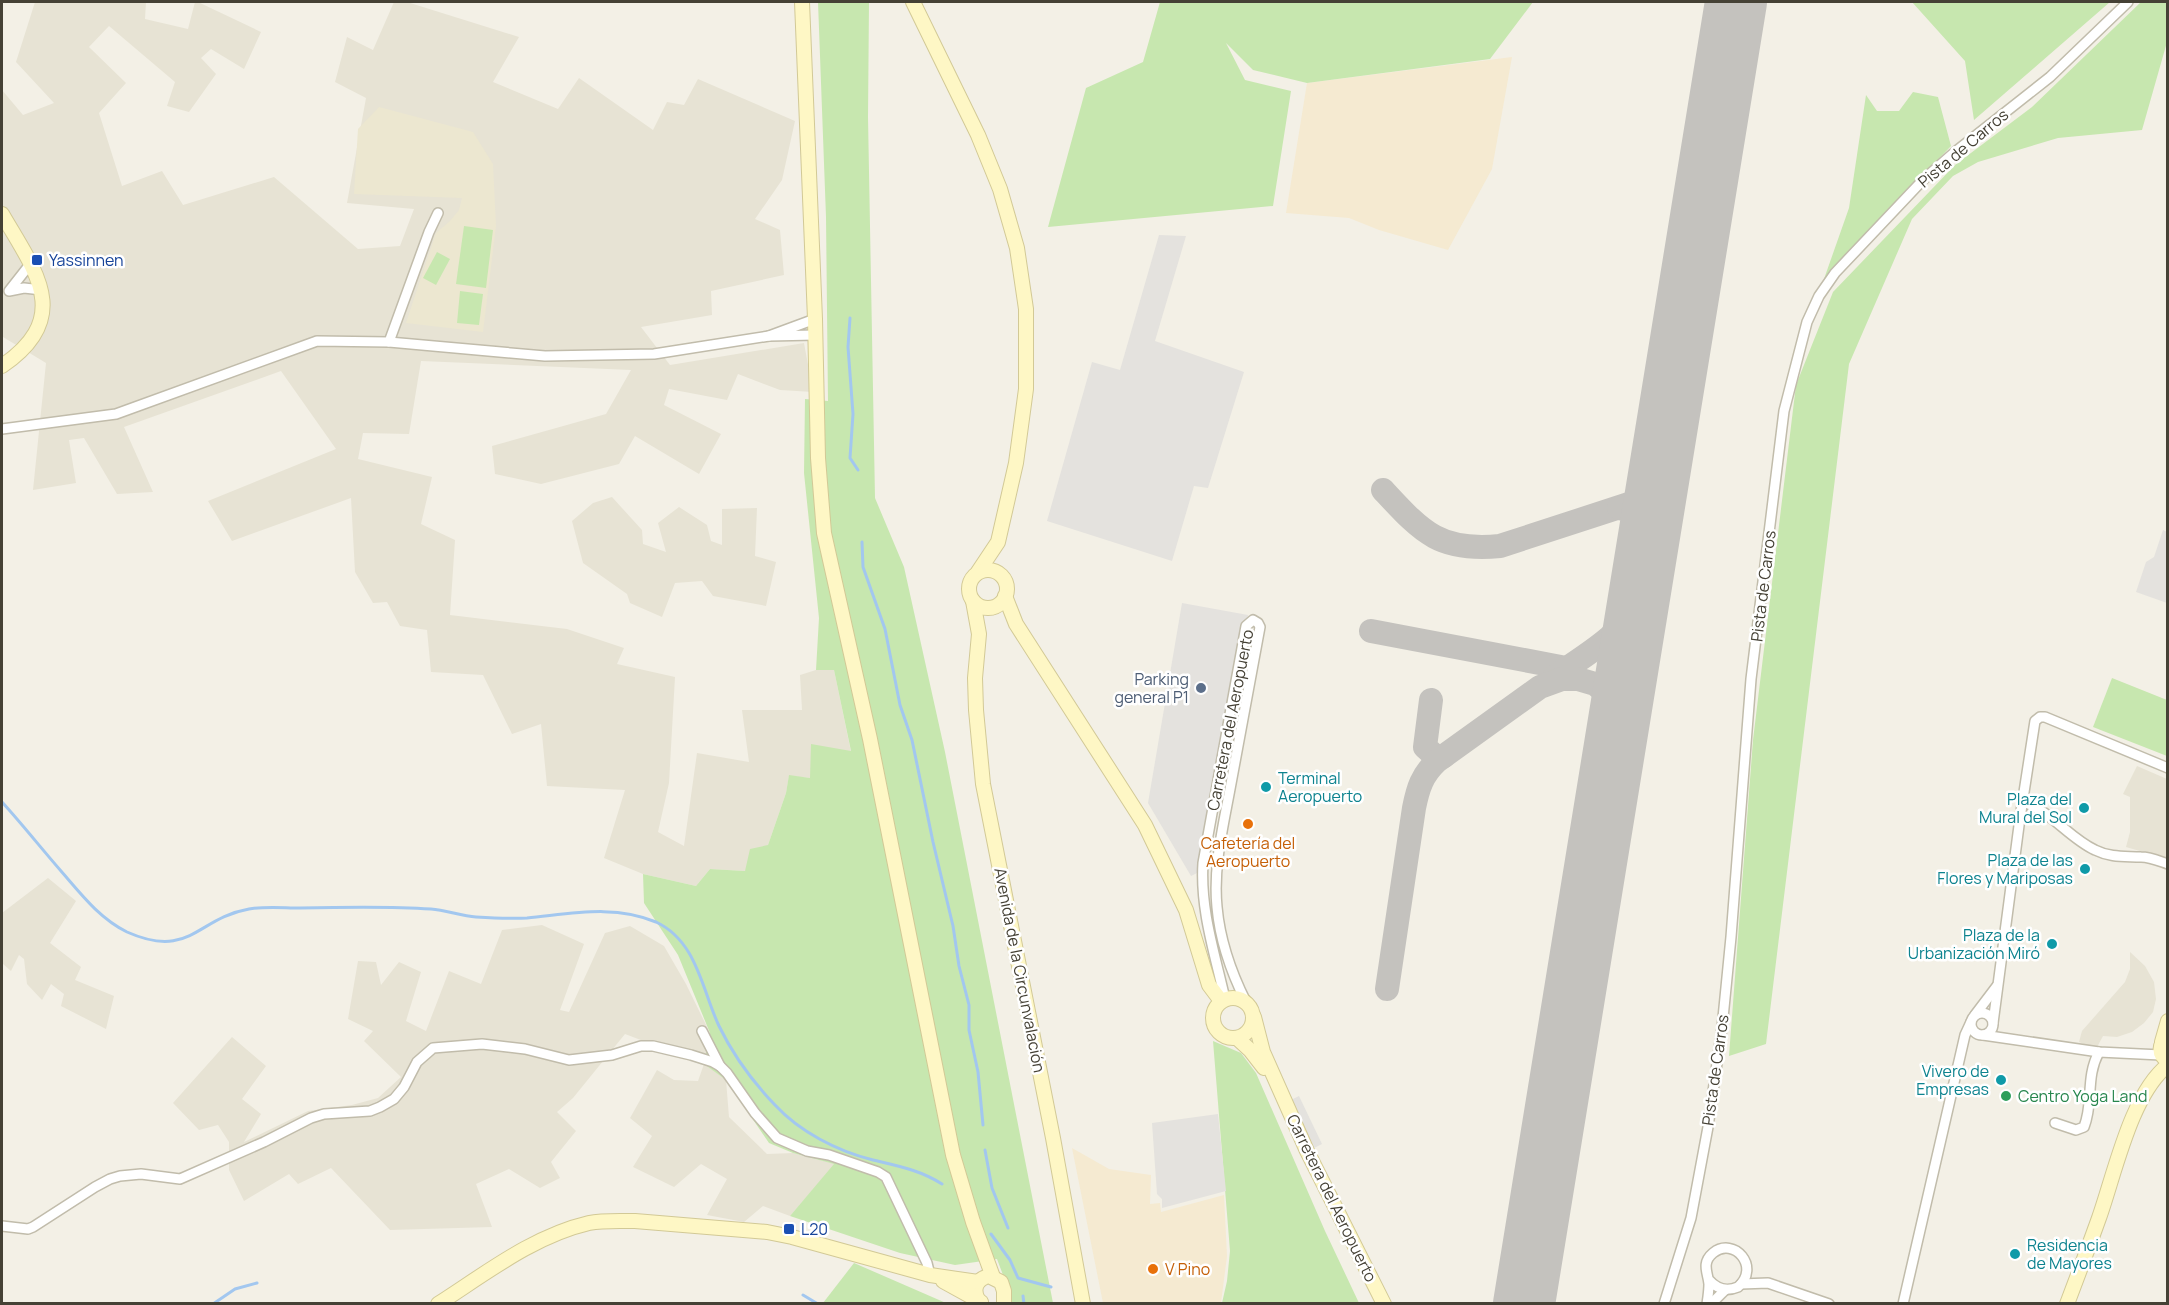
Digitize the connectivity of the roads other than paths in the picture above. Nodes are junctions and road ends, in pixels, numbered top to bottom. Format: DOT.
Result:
graph roads {
  1 [pos="802,2"];
  2 [pos="913,2"];
  3 [pos="2128,2"];
  4 [pos="438,213"];
  5 [pos="2,214"];
  6 [pos="31,263"];
  7 [pos="42,290"];
  8 [pos="5,294"];
  9 [pos="815,319"];
  10 [pos="815,335"];
  11 [pos="770,336"];
  12 [pos="390,342"];
  13 [pos="2,366"];
  14 [pos="2,429"];
  15 [pos="998,542"];
  16 [pos="978,572"];
  17 [pos="1003,577"];
  18 [pos="1005,596"];
  19 [pos="973,601"];
  20 [pos="992,607"];
  21 [pos="1016,624"];
  22 [pos="979,634"];
  23 [pos="1236,685"];
  24 [pos="1249,686"];
  25 [pos="1223,758"];
  26 [pos="1236,760"];
  27 [pos="2168,768"];
  28 [pos="2023,802"];
  29 [pos="1209,829"];
  30 [pos="1223,831"];
  31 [pos="2168,864"];
  32 [pos="1206,978"];
  33 [pos="1997,986"];
  34 [pos="1223,1000"];
  35 [pos="1246,1002"];
  36 [pos="1212,1017"];
  37 [pos="1254,1017"];
  38 [pos="1973,1019"];
  39 [pos="2168,1021"];
  40 [pos="1993,1025"];
  41 [pos="702,1031"];
  42 [pos="1980,1034"];
  43 [pos="1237,1038"];
  44 [pos="2001,1038"];
  45 [pos="1965,1042"];
  46 [pos="2099,1052"];
  47 [pos="2164,1054"];
  48 [pos="720,1066"];
  49 [pos="1280,1092"];
  50 [pos="2055,1123"];
  51 [pos="2,1226"];
  52 [pos="1747,1267"];
  53 [pos="930,1275"];
  54 [pos="984,1280"];
  55 [pos="1709,1280"];
  56 [pos="1768,1283"];
  57 [pos="1741,1284"];
  58 [pos="1725,1290"];
  59 [pos="1001,1301"];
  60 [pos="982,1302"];
  61 [pos="438,1304"];
  62 [pos="1083,1304"];
  63 [pos="1384,1304"];
  64 [pos="1664,1304"];
  65 [pos="1707,1304"];
  66 [pos="1711,1304"];
  67 [pos="1829,1304"];
  68 [pos="1903,1304"];
  69 [pos="2067,1304"];
  1 -- 9 [label="main road"];
  2 -- 15 [label="main road"];
  3 -- 64 [label="street, Pista de Carros"];
  4 -- 12 [label="street"];
  5 -- 6 [label="main road"];
  6 -- 7 [label="main road"];
  6 -- 8 [label="street"];
  7 -- 8 [label="street"];
  7 -- 13 [label="main road"];
  9 -- 10 [label="main road"];
  9 -- 11 [label="street"];
  10 -- 11 [label="street"];
  10 -- 54 [label="main road"];
  11 -- 12 [label="street"];
  12 -- 14 [label="street"];
  15 -- 16 [label="main road"];
  15 -- 17 [label="main road"];
  16 -- 17 [label="main road"];
  16 -- 19 [label="main road"];
  17 -- 18 [label="main road"];
  18 -- 20 [label="main road"];
  18 -- 21 [label="main road"];
  19 -- 20 [label="main road"];
  19 -- 22 [label="main road"];
  20 -- 21 [label="main road"];
  20 -- 22 [label="main road"];
  21 -- 32 [label="main road"];
  22 -- 62 [label="main road, Avenida de la Circunvalación"];
  23 -- 24 [label="street"];
  23 -- 24 [label="street, Carretera del Aeropuerto"];
  23 -- 25 [label="street, Carretera del Aeropuerto"];
  24 -- 26 [label="street, Carretera del Aeropuerto"];
  25 -- 26 [label="street"];
  25 -- 29 [label="street, Carretera del Aeropuerto"];
  26 -- 30 [label="street, Carretera del Aeropuerto"];
  27 -- 28 [label="street"];
  28 -- 31 [label="street"];
  28 -- 33 [label="street"];
  29 -- 30 [label="street"];
  29 -- 34 [label="street, Carretera del Aeropuerto"];
  30 -- 35 [label="street, Carretera del Aeropuerto"];
  32 -- 34 [label="main road"];
  32 -- 36 [label="main road"];
  33 -- 38 [label="street"];
  33 -- 40 [label="street"];
  34 -- 35 [label="main road"];
  34 -- 36 [label="main road"];
  35 -- 37 [label="main road"];
  36 -- 43 [label="main road"];
  37 -- 43 [label="main road"];
  37 -- 49 [label="main road, Carretera del Aeropuerto"];
  38 -- 40 [label="street"];
  38 -- 42 [label="street"];
  38 -- 45 [label="street"];
  39 -- 47 [label="main road"];
  40 -- 42 [label="street"];
  40 -- 44 [label="street"];
  41 -- 48 [label="street"];
  42 -- 44 [label="street"];
  42 -- 45 [label="street"];
  43 -- 49 [label="main road, Carretera del Aeropuerto"];
  44 -- 46 [label="street"];
  45 -- 68 [label="street"];
  46 -- 47 [label="street"];
  46 -- 50 [label="street"];
  47 -- 69 [label="main road"];
  48 -- 51 [label="street"];
  48 -- 53 [label="street"];
  49 -- 63 [label="main road, Carretera del Aeropuerto"];
  52 -- 55 [label="street"];
  52 -- 56 [label="street"];
  52 -- 57 [label="street"];
  53 -- 54 [label="main road"];
  53 -- 60 [label="main road"];
  53 -- 61 [label="main road"];
  54 -- 59 [label="main road"];
  54 -- 60 [label="main road"];
  55 -- 58 [label="street"];
  55 -- 65 [label="street"];
  56 -- 57 [label="street"];
  56 -- 67 [label="street"];
  57 -- 58 [label="street"];
  58 -- 66 [label="street"];
}
